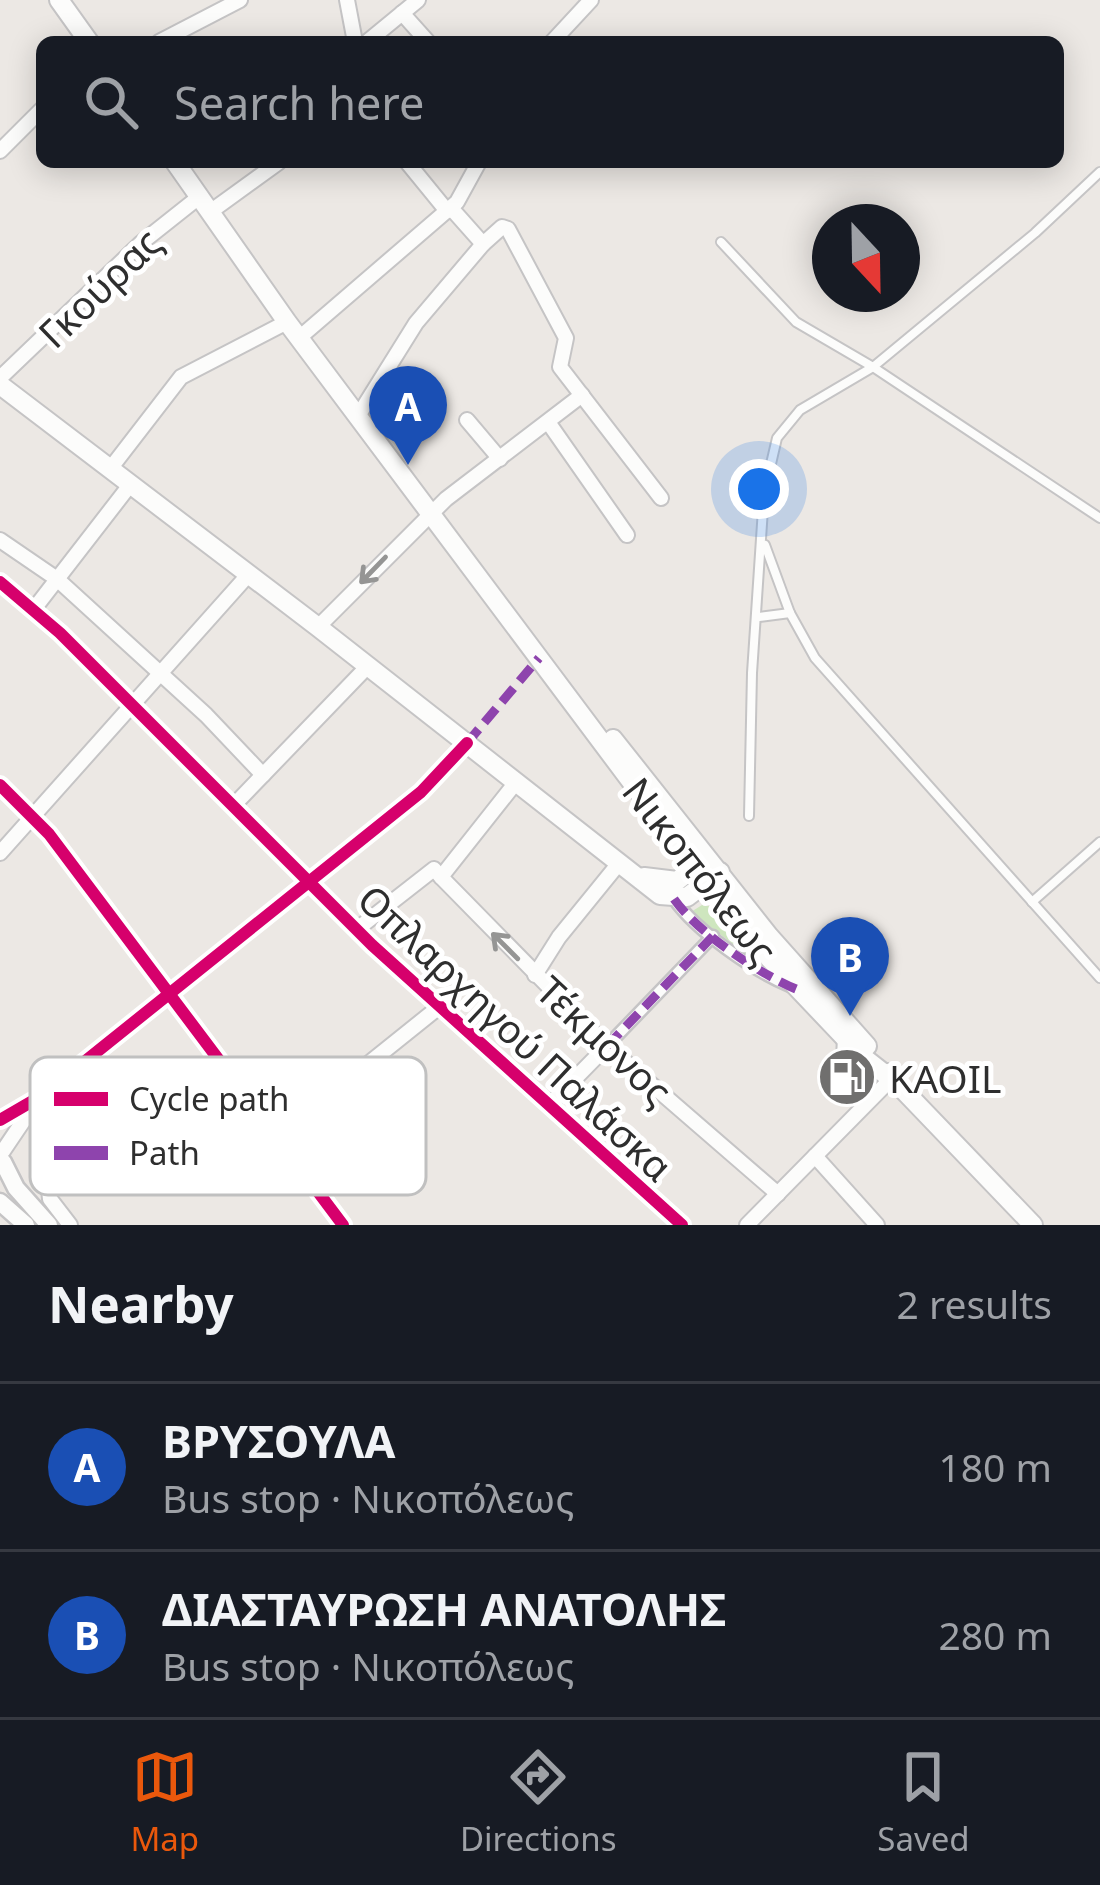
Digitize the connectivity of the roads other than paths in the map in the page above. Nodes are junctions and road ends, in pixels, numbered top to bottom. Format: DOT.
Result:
graph roads {
  1 [pos="58,0"];
  2 [pos="240,0"];
  3 [pos="347,0"];
  4 [pos="418,0"];
  5 [pos="581,3"];
  6 [pos="402,13"];
  7 [pos="85,36"];
  8 [pos="171,36"];
  9 [pos="355,36"];
  10 [pos="374,36"];
  11 [pos="423,36"];
  12 [pos="556,36"];
  13 [pos="36,116"];
  14 [pos="0,151"];
  15 [pos="179,168"];
  16 [pos="268,168"];
  17 [pos="412,168"];
  18 [pos="474,168"];
  19 [pos="1100,172"];
  20 [pos="204,204"];
  21 [pos="449,209"];
  22 [pos="721,242"];
  23 [pos="483,244"];
  24 [pos="286,322"];
  25 [pos="299,338"];
  26 [pos="873,368"];
  27 [pos="0,382"];
  28 [pos="581,395"];
  29 [pos="358,416"];
  30 [pos="467,420"];
  31 [pos="548,422"];
  32 [pos="500,459"];
  33 [pos="110,469"];
  34 [pos="130,484"];
  35 [pos="661,498"];
  36 [pos="429,514"];
  37 [pos="1100,518"];
  38 [pos="627,535"];
  39 [pos="0,540"];
  40 [pos="764,544"];
  41 [pos="248,574"];
  42 [pos="57,579"];
  43 [pos="0,582"];
  44 [pos="34,609"];
  45 [pos="790,613"];
  46 [pos="758,616"];
  47 [pos="318,627"];
  48 [pos="368,666"];
  49 [pos="160,674"];
  50 [pos="573,701"];
  51 [pos="134,705"];
  52 [pos="467,743"];
  53 [pos="263,776"];
  54 [pos="517,782"];
  55 [pos="0,785"];
  56 [pos="234,805"];
  57 [pos="749,816"];
  58 [pos="34,817"];
  59 [pos="1100,842"];
  60 [pos="682,848"];
  61 [pos="0,853"];
  62 [pos="620,862"];
  63 [pos="708,869"];
  64 [pos="643,877"];
  65 [pos="441,878"];
  66 [pos="310,883"];
  67 [pos="674,899"];
  68 [pos="1032,902"];
  69 [pos="356,930"];
  70 [pos="713,936"];
  71 [pos="536,975"];
  72 [pos="1100,978"];
  73 [pos="796,989"];
  74 [pos="169,995"];
  75 [pos="439,1007"];
  76 [pos="607,1046"];
  77 [pos="91,1057"];
  78 [pos="216,1057"];
  79 [pos="377,1057"];
  80 [pos="884,1075"];
  81 [pos="30,1103"];
  82 [pos="549,1105"];
  83 [pos="30,1114"];
  84 [pos="0,1120"];
  85 [pos="2,1155"];
  86 [pos="815,1156"];
  87 [pos="778,1194"];
  88 [pos="50,1195"];
  89 [pos="321,1195"];
  90 [pos="0,1202"];
  91 [pos="757,1222"];
  92 [pos="26,1225"];
  93 [pos="49,1225"];
  94 [pos="70,1225"];
  95 [pos="344,1225"];
  96 [pos="682,1225"];
  97 [pos="877,1225"];
  98 [pos="1033,1225"];
  1 -- 7 [label="main road"];
  2 -- 8 [label="street"];
  3 -- 9 [label="street"];
  4 -- 6 [label="street"];
  5 -- 12 [label="street"];
  6 -- 10 [label="street"];
  6 -- 11 [label="street"];
  13 -- 14 [label="street"];
  15 -- 20 [label="main road, Νικοπόλεως"];
  16 -- 20 [label="street, Γκούρας"];
  17 -- 21 [label="street"];
  18 -- 21 [label="street"];
  19 -- 26 [label="lane"];
  20 -- 24 [label="main road, Νικοπόλεως"];
  20 -- 27 [label="street, Γκούρας"];
  21 -- 23 [label="street"];
  21 -- 25 [label="street"];
  22 -- 26 [label="lane"];
  23 -- 28 [label="street"];
  23 -- 29 [label="street"];
  24 -- 25 [label="main road, Νικοπόλεως"];
  24 -- 33 [label="street"];
  25 -- 29 [label="main road, Νικοπόλεως"];
  26 -- 37 [label="lane"];
  26 -- 40 [label="lane"];
  27 -- 33 [label="main road"];
  28 -- 31 [label="street"];
  28 -- 35 [label="street"];
  29 -- 36 [label="main road, Νικοπόλεως"];
  30 -- 32 [label="street"];
  31 -- 32 [label="street"];
  31 -- 38 [label="street"];
  32 -- 36 [label="street"];
  33 -- 34 [label="main road"];
  34 -- 41 [label="main road"];
  34 -- 42 [label="street"];
  36 -- 47 [label="street, one-way"];
  36 -- 50 [label="main road, Νικοπόλεως"];
  39 -- 42 [label="street"];
  40 -- 45 [label="lane"];
  40 -- 46 [label="lane"];
  41 -- 47 [label="main road"];
  41 -- 49 [label="street"];
  42 -- 44 [label="street"];
  42 -- 49 [label="street"];
  43 -- 44 [label="street, Οπλαρχηγού Παλάσκα"];
  44 -- 51 [label="street, Οπλαρχηγού Παλάσκα"];
  45 -- 46 [label="lane"];
  45 -- 68 [label="lane"];
  46 -- 57 [label="lane"];
  47 -- 48 [label="main road"];
  48 -- 52 [label="main road"];
  48 -- 53 [label="street"];
  49 -- 51 [label="street"];
  49 -- 53 [label="street"];
  50 -- 60 [label="main road, Νικοπόλεως"];
  50 -- 63 [label="main road, Νικοπόλεως"];
  51 -- 56 [label="street, Οπλαρχηγού Παλάσκα"];
  51 -- 58 [label="street"];
  52 -- 54 [label="main road"];
  52 -- 66 [label="street"];
  53 -- 56 [label="street"];
  54 -- 62 [label="main road"];
  54 -- 65 [label="street"];
  55 -- 58 [label="street"];
  56 -- 66 [label="street, Οπλαρχηγού Παλάσκα"];
  58 -- 61 [label="street"];
  58 -- 74 [label="street"];
  59 -- 68 [label="lane"];
  60 -- 63 [label="main road, Νικοπόλεως"];
  60 -- 64 [label="main road"];
  62 -- 64 [label="main road"];
  62 -- 71 [label="street"];
  63 -- 64 [label="main road"];
  63 -- 67 [label="main road"];
  63 -- 73 [label="main road, Νικοπόλεως"];
  63 -- 80 [label="main road, Νικοπόλεως"];
  64 -- 67 [label="main road"];
  65 -- 69 [label="street"];
  71 -- 65 [label="street, Τέκμονος, one-way"];
  66 -- 69 [label="street, Οπλαρχηγού Παλάσκα"];
  66 -- 74 [label="street"];
  67 -- 70 [label="street"];
  68 -- 72 [label="lane"];
  69 -- 75 [label="street, Οπλαρχηγού Παλάσκα"];
  70 -- 73 [label="street"];
  70 -- 76 [label="street"];
  71 -- 76 [label="street, Τέκμονος"];
  73 -- 80 [label="main road, Νικοπόλεως"];
  74 -- 77 [label="street"];
  74 -- 78 [label="street"];
  75 -- 79 [label="street"];
  75 -- 82 [label="street, Οπλαρχηγού Παλάσκα"];
  76 -- 82 [label="street"];
  76 -- 87 [label="street, Τέκμονος"];
  80 -- 86 [label="street"];
  80 -- 98 [label="main road, Νικοπόλεως"];
  81 -- 84 [label="street"];
  82 -- 96 [label="street, Οπλαρχηγού Παλάσκα"];
  83 -- 85 [label="street"];
  85 -- 93 [label="street"];
  86 -- 87 [label="street"];
  86 -- 97 [label="street"];
  87 -- 91 [label="street"];
  88 -- 94 [label="street"];
  89 -- 95 [label="street"];
  90 -- 92 [label="street"];
}
